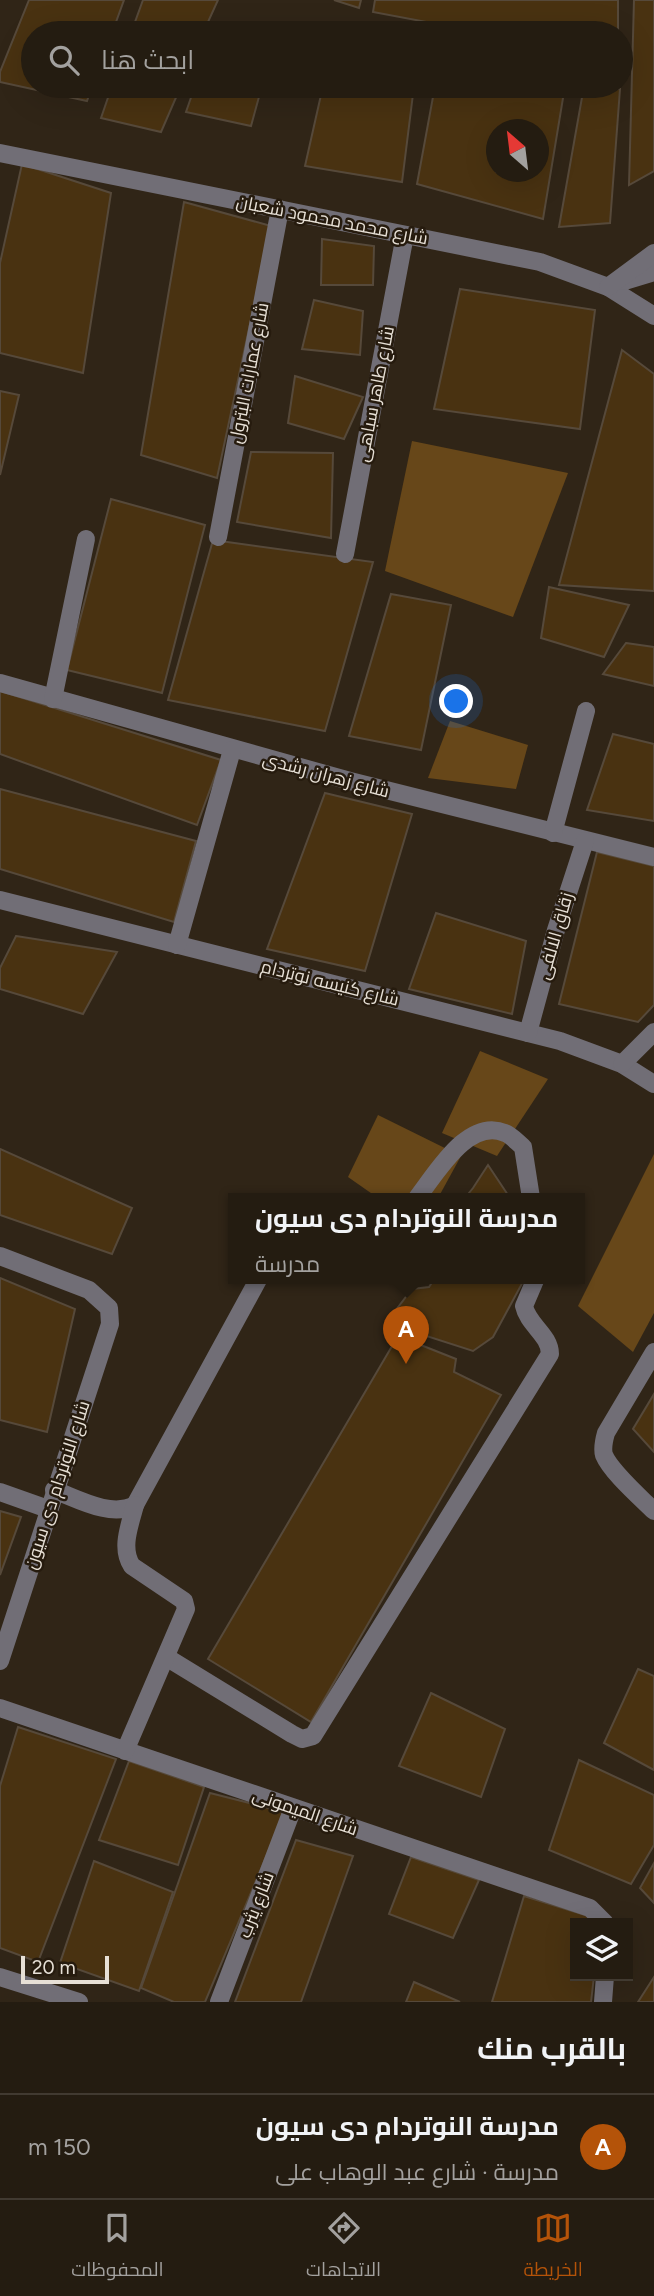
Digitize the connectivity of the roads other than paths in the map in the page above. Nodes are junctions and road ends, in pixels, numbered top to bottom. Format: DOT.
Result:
graph roads {
  1 [pos="0,153"];
  2 [pos="280,209"];
  3 [pos="405,235"];
  4 [pos="654,253"];
  5 [pos="654,271"];
  6 [pos="608,287"];
  7 [pos="654,316"];
  8 [pos="219,537"];
  9 [pos="86,539"];
  10 [pos="345,554"];
  11 [pos="0,684"];
  12 [pos="53,699"];
  13 [pos="586,711"];
  14 [pos="232,750"];
  15 [pos="553,833"];
  16 [pos="585,841"];
  17 [pos="654,857"];
  18 [pos="0,900"];
  19 [pos="177,945"];
  20 [pos="528,1032"];
  21 [pos="654,1032"];
  22 [pos="622,1064"];
  23 [pos="654,1084"];
  24 [pos="421,1193"];
  25 [pos="530,1193"];
  26 [pos="0,1256"];
  27 [pos="256,1284"];
  28 [pos="533,1284"];
  29 [pos="654,1352"];
  30 [pos="54,1490"];
  31 [pos="0,1492"];
  32 [pos="135,1505"];
  33 [pos="48,1509"];
  34 [pos="654,1511"];
  35 [pos="166,1657"];
  36 [pos="0,1661"];
  37 [pos="0,1708"];
  38 [pos="125,1751"];
  39 [pos="292,1808"];
  40 [pos="600,1918"];
  41 [pos="0,1977"];
  42 [pos="605,1981"];
  43 [pos="79,2002"];
  44 [pos="219,2002"];
  45 [pos="603,2002"];
  1 -- 2 [label="street, شارع محمد محمود شعبان"];
  2 -- 3 [label="street, شارع محمد محمود شعبان"];
  2 -- 8 [label="street, شارع عمارات البترول"];
  3 -- 6 [label="street, شارع محمد محمود شعبان"];
  3 -- 10 [label="street, شارع طاهر سباهى"];
  4 -- 6 [label="street"];
  5 -- 6 [label="street"];
  6 -- 7 [label="street, شارع محمد محمود شعبان"];
  9 -- 12 [label="street"];
  11 -- 12 [label="street, شارع زهران رشدى"];
  12 -- 14 [label="street, شارع زهران رشدى"];
  13 -- 15 [label="street"];
  14 -- 15 [label="street, شارع زهران رشدى"];
  14 -- 19 [label="street"];
  15 -- 16 [label="street, شارع زهران رشدى"];
  16 -- 17 [label="street, شارع زهران رشدى"];
  16 -- 20 [label="street, زقاق الالفى"];
  18 -- 19 [label="street, شارع كنيسه نوتردام"];
  19 -- 20 [label="street, شارع كنيسه نوتردام"];
  20 -- 22 [label="street, شارع كنيسه نوتردام"];
  21 -- 22 [label="street"];
  22 -- 23 [label="street, شارع كنيسه نوتردام"];
  24 -- 25 [label="street"];
  26 -- 30 [label="street, شارع النوتردام دى سيون"];
  27 -- 32 [label="street"];
  28 -- 35 [label="street"];
  29 -- 34 [label="street"];
  30 -- 32 [label="street"];
  30 -- 33 [label="street, شارع النوتردام دى سيون"];
  31 -- 33 [label="street"];
  32 -- 35 [label="street"];
  33 -- 36 [label="street, شارع النوتردام دى سيون"];
  35 -- 38 [label="street"];
  37 -- 38 [label="street, شارع الميمونى"];
  38 -- 39 [label="street, شارع الميمونى"];
  39 -- 40 [label="street, شارع الميمونى"];
  39 -- 44 [label="street, شارع يثرب"];
  41 -- 43 [label="street"];
  42 -- 45 [label="street"];
}
